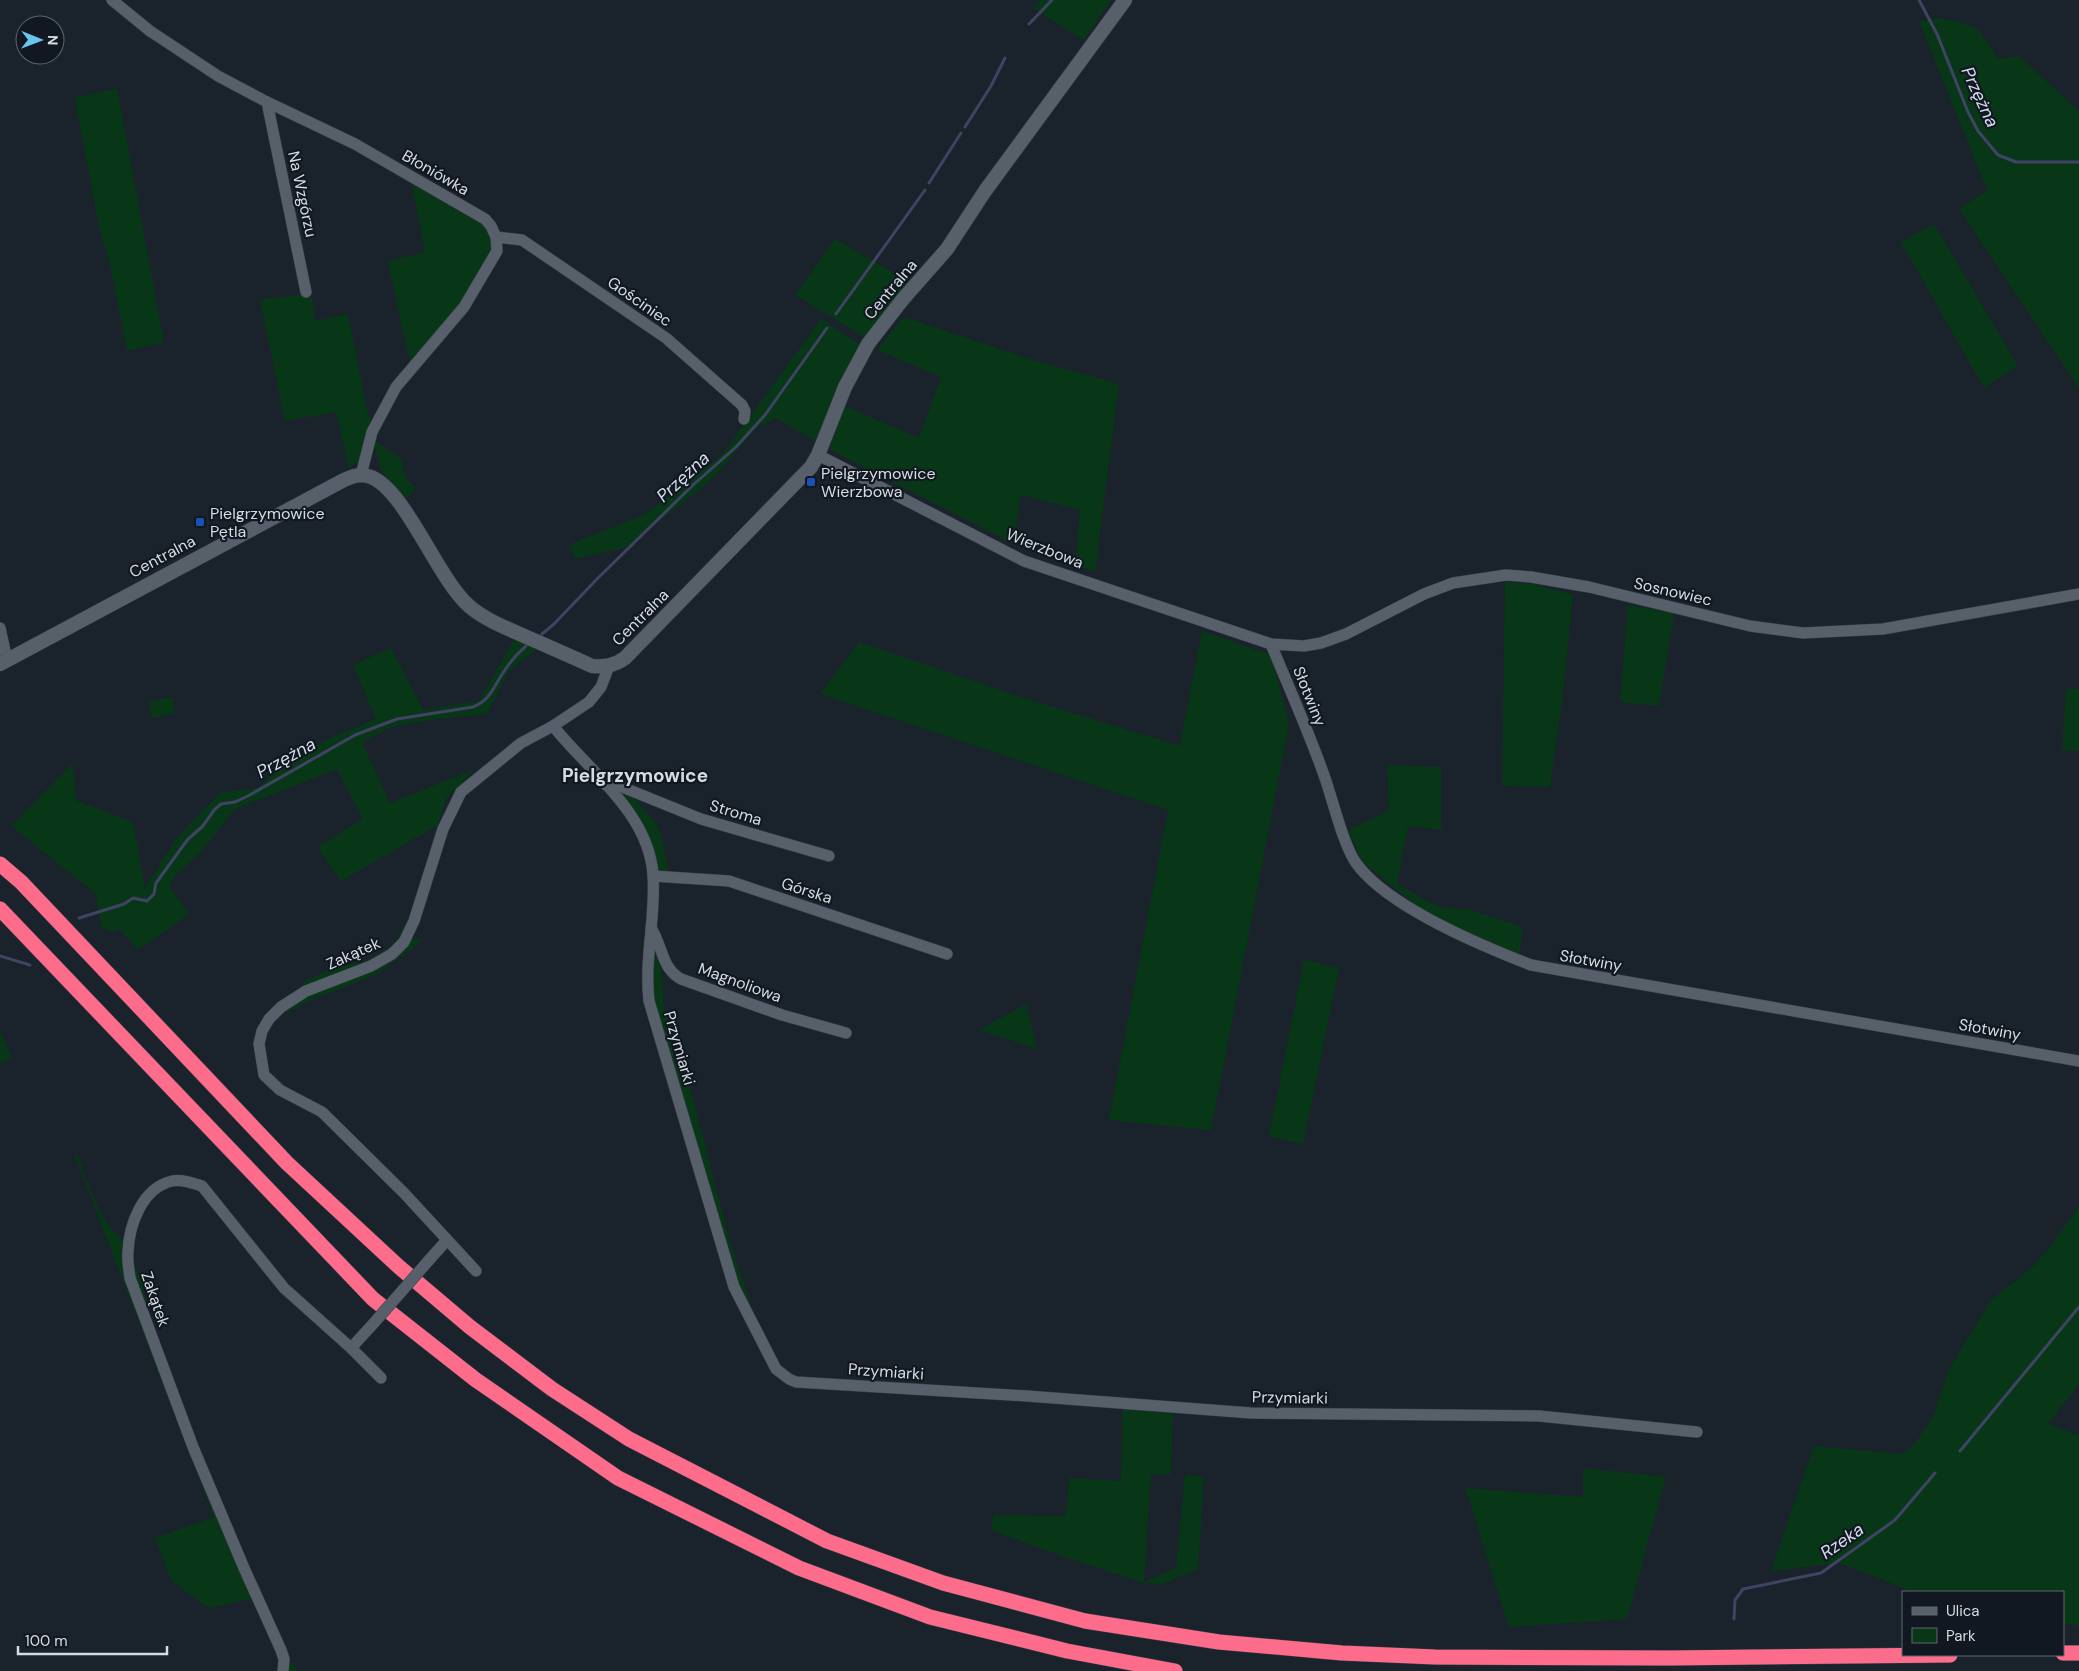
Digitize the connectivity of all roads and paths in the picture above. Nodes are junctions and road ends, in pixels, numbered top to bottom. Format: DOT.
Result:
graph roads {
  1 [pos="112,0"];
  2 [pos="1125,0"];
  3 [pos="267,102"];
  4 [pos="496,236"];
  5 [pos="306,292"];
  6 [pos="744,419"];
  7 [pos="818,455"];
  8 [pos="361,475"];
  9 [pos="2079,594"];
  10 [pos="0,628"];
  11 [pos="1271,644"];
  12 [pos="3,662"];
  13 [pos="609,666"];
  14 [pos="553,726"];
  15 [pos="606,785"];
  16 [pos="829,856"];
  17 [pos="0,864"];
  18 [pos="653,876"];
  19 [pos="0,909"];
  20 [pos="651,928"];
  21 [pos="947,954"];
  22 [pos="846,1033"];
  23 [pos="2079,1060"];
  24 [pos="448,1240"];
  25 [pos="476,1271"];
  26 [pos="352,1348"];
  27 [pos="381,1378"];
  28 [pos="1697,1432"];
  29 [pos="2079,1653"];
  30 [pos="2064,1654"];
  31 [pos="1902,1656"];
  32 [pos="282,1671"];
  33 [pos="1176,1671"];
  1 -- 3 [label="street, Błoniówka"];
  2 -- 7 [label="street, Centralna"];
  3 -- 4 [label="street, Błoniówka"];
  3 -- 5 [label="street, Na Wzgórzu"];
  4 -- 6 [label="street, Gościniec"];
  4 -- 8 [label="street"];
  7 -- 11 [label="street, Wierzbowa"];
  7 -- 13 [label="street, Centralna"];
  8 -- 12 [label="street, Centralna"];
  8 -- 13 [label="street, Centralna"];
  9 -- 11 [label="street, Sosnowiec"];
  10 -- 12 [label="street"];
  11 -- 23 [label="street, Słotwiny"];
  13 -- 14 [label="street, Zakątek"];
  14 -- 15 [label="street, Przymiarki"];
  14 -- 24 [label="street, Zakątek"];
  15 -- 16 [label="street, Stroma"];
  15 -- 18 [label="street, Przymiarki"];
  17 -- 31 [label="highway"];
  18 -- 20 [label="street, Przymiarki"];
  18 -- 21 [label="street, Górska"];
  19 -- 33 [label="highway"];
  20 -- 22 [label="street, Magnoliowa"];
  20 -- 28 [label="street, Przymiarki"];
  24 -- 25 [label="street, Zakątek"];
  24 -- 26 [label="street, bridge"];
  26 -- 27 [label="street, Zakątek"];
  26 -- 32 [label="street, Zakątek"];
  29 -- 30 [label="highway"];
}
